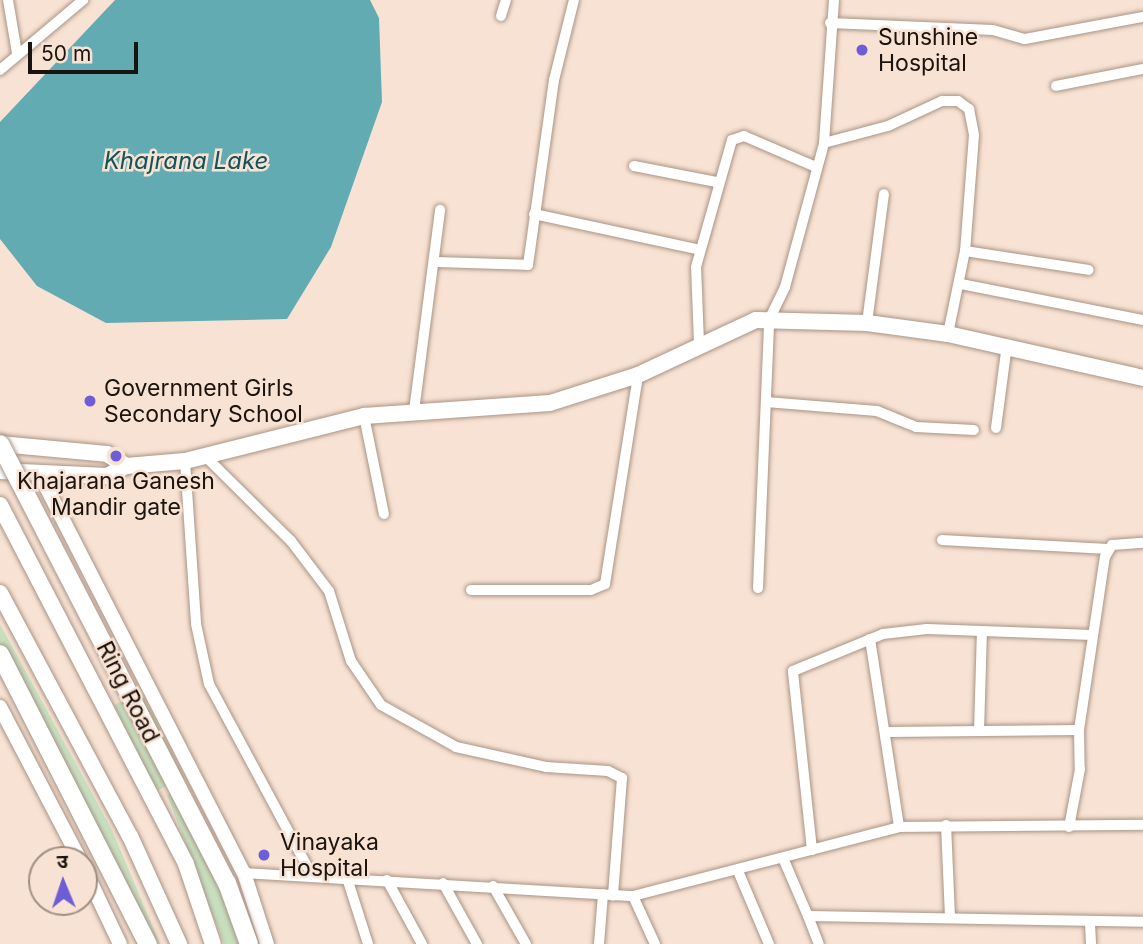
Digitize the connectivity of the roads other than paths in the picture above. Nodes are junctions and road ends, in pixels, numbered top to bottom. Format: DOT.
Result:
graph roads {
  1 [pos="8,0"];
  2 [pos="83,0"];
  3 [pos="506,0"];
  4 [pos="574,0"];
  5 [pos="834,0"];
  6 [pos="501,16"];
  7 [pos="1143,17"];
  8 [pos="830,23"];
  9 [pos="17,53"];
  10 [pos="1143,69"];
  11 [pos="0,70"];
  12 [pos="1056,86"];
  13 [pos="824,143"];
  14 [pos="634,166"];
  15 [pos="816,167"];
  16 [pos="716,182"];
  17 [pos="884,194"];
  18 [pos="440,210"];
  19 [pos="534,214"];
  20 [pos="700,250"];
  21 [pos="965,251"];
  22 [pos="434,262"];
  23 [pos="1089,271"];
  24 [pos="961,284"];
  25 [pos="769,320"];
  26 [pos="1143,320"];
  27 [pos="867,323"];
  28 [pos="948,334"];
  29 [pos="699,344"];
  30 [pos="1007,345"];
  31 [pos="638,375"];
  32 [pos="1143,378"];
  33 [pos="766,402"];
  34 [pos="414,411"];
  35 [pos="364,416"];
  36 [pos="996,428"];
  37 [pos="974,430"];
  38 [pos="0,444"];
  39 [pos="206,457"];
  40 [pos="185,461"];
  41 [pos="126,466"];
  42 [pos="0,471"];
  43 [pos="39,473"];
  44 [pos="0,505"];
  45 [pos="384,514"];
  46 [pos="942,540"];
  47 [pos="1143,543"];
  48 [pos="1108,549"];
  49 [pos="758,588"];
  50 [pos="471,590"];
  51 [pos="0,593"];
  52 [pos="982,631"];
  53 [pos="1093,635"];
  54 [pos="870,639"];
  55 [pos="0,654"];
  56 [pos="0,707"];
  57 [pos="1079,730"];
  58 [pos="979,732"];
  59 [pos="887,733"];
  60 [pos="946,825"];
  61 [pos="1143,825"];
  62 [pos="899,827"];
  63 [pos="1069,827"];
  64 [pos="73,846"];
  65 [pos="812,850"];
  66 [pos="783,858"];
  67 [pos="738,871"];
  68 [pos="244,873"];
  69 [pos="312,874"];
  70 [pos="347,878"];
  71 [pos="387,880"];
  72 [pos="443,883"];
  73 [pos="493,886"];
  74 [pos="608,895"];
  75 [pos="633,896"];
  76 [pos="98,898"];
  77 [pos="808,916"];
  78 [pos="950,917"];
  79 [pos="1143,922"];
  80 [pos="1090,924"];
  81 [pos="120,944"];
  82 [pos="149,944"];
  83 [pos="178,944"];
  84 [pos="212,944"];
  85 [pos="248,944"];
  86 [pos="267,944"];
  87 [pos="368,944"];
  88 [pos="422,944"];
  89 [pos="478,944"];
  90 [pos="526,944"];
  91 [pos="599,944"];
  92 [pos="656,944"];
  93 [pos="769,944"];
  94 [pos="818,944"];
  95 [pos="1091,944"];
  1 -- 9 [label="street"];
  2 -- 9 [label="street"];
  3 -- 6 [label="street"];
  4 -- 19 [label="street"];
  5 -- 8 [label="street"];
  7 -- 8 [label="street"];
  8 -- 13 [label="street"];
  9 -- 11 [label="street"];
  10 -- 12 [label="street"];
  13 -- 15 [label="street"];
  13 -- 21 [label="street"];
  14 -- 16 [label="street"];
  15 -- 16 [label="street"];
  15 -- 25 [label="street"];
  16 -- 20 [label="street"];
  17 -- 27 [label="street"];
  18 -- 22 [label="street"];
  19 -- 20 [label="street"];
  19 -- 22 [label="street"];
  20 -- 29 [label="street"];
  21 -- 23 [label="street"];
  21 -- 24 [label="street"];
  22 -- 34 [label="street"];
  24 -- 26 [label="street"];
  24 -- 28 [label="street"];
  25 -- 27 [label="main road"];
  25 -- 29 [label="main road"];
  25 -- 33 [label="street"];
  27 -- 28 [label="main road"];
  28 -- 30 [label="main road"];
  29 -- 31 [label="main road"];
  30 -- 32 [label="main road"];
  30 -- 36 [label="street"];
  31 -- 34 [label="main road"];
  31 -- 50 [label="street"];
  33 -- 37 [label="street"];
  33 -- 49 [label="street"];
  34 -- 35 [label="main road"];
  35 -- 39 [label="main road"];
  35 -- 45 [label="street"];
  38 -- 41 [label="main road"];
  38 -- 85 [label="main road, Ring Road, bridge"];
  39 -- 40 [label="main road"];
  39 -- 74 [label="street"];
  40 -- 41 [label="main road"];
  40 -- 69 [label="street"];
  41 -- 43 [label="main road"];
  42 -- 43 [label="main road"];
  43 -- 68 [label="street"];
  44 -- 84 [label="main road, Ring Road"];
  46 -- 48 [label="street"];
  47 -- 48 [label="street"];
  48 -- 53 [label="street"];
  51 -- 83 [label="main road"];
  52 -- 53 [label="street"];
  52 -- 54 [label="street"];
  52 -- 58 [label="street"];
  53 -- 57 [label="street"];
  54 -- 59 [label="street"];
  54 -- 65 [label="street"];
  55 -- 82 [label="main road"];
  56 -- 64 [label="street"];
  57 -- 58 [label="street"];
  57 -- 63 [label="street"];
  58 -- 59 [label="street"];
  59 -- 62 [label="street"];
  60 -- 62 [label="street"];
  60 -- 63 [label="street"];
  60 -- 78 [label="street"];
  61 -- 63 [label="street"];
  62 -- 65 [label="street"];
  65 -- 66 [label="street"];
  66 -- 67 [label="street"];
  66 -- 77 [label="street"];
  67 -- 75 [label="street"];
  67 -- 93 [label="street"];
  68 -- 69 [label="street"];
  68 -- 86 [label="street"];
  69 -- 70 [label="street"];
  70 -- 71 [label="street"];
  70 -- 87 [label="street"];
  71 -- 72 [label="street"];
  71 -- 88 [label="street"];
  72 -- 73 [label="street"];
  72 -- 89 [label="street"];
  73 -- 74 [label="street"];
  73 -- 90 [label="street"];
  74 -- 75 [label="street"];
  74 -- 91 [label="street"];
  75 -- 92 [label="street"];
  76 -- 81 [label="street"];
  77 -- 78 [label="street"];
  77 -- 94 [label="street"];
  78 -- 80 [label="street"];
  79 -- 80 [label="street"];
  80 -- 95 [label="street"];
}
